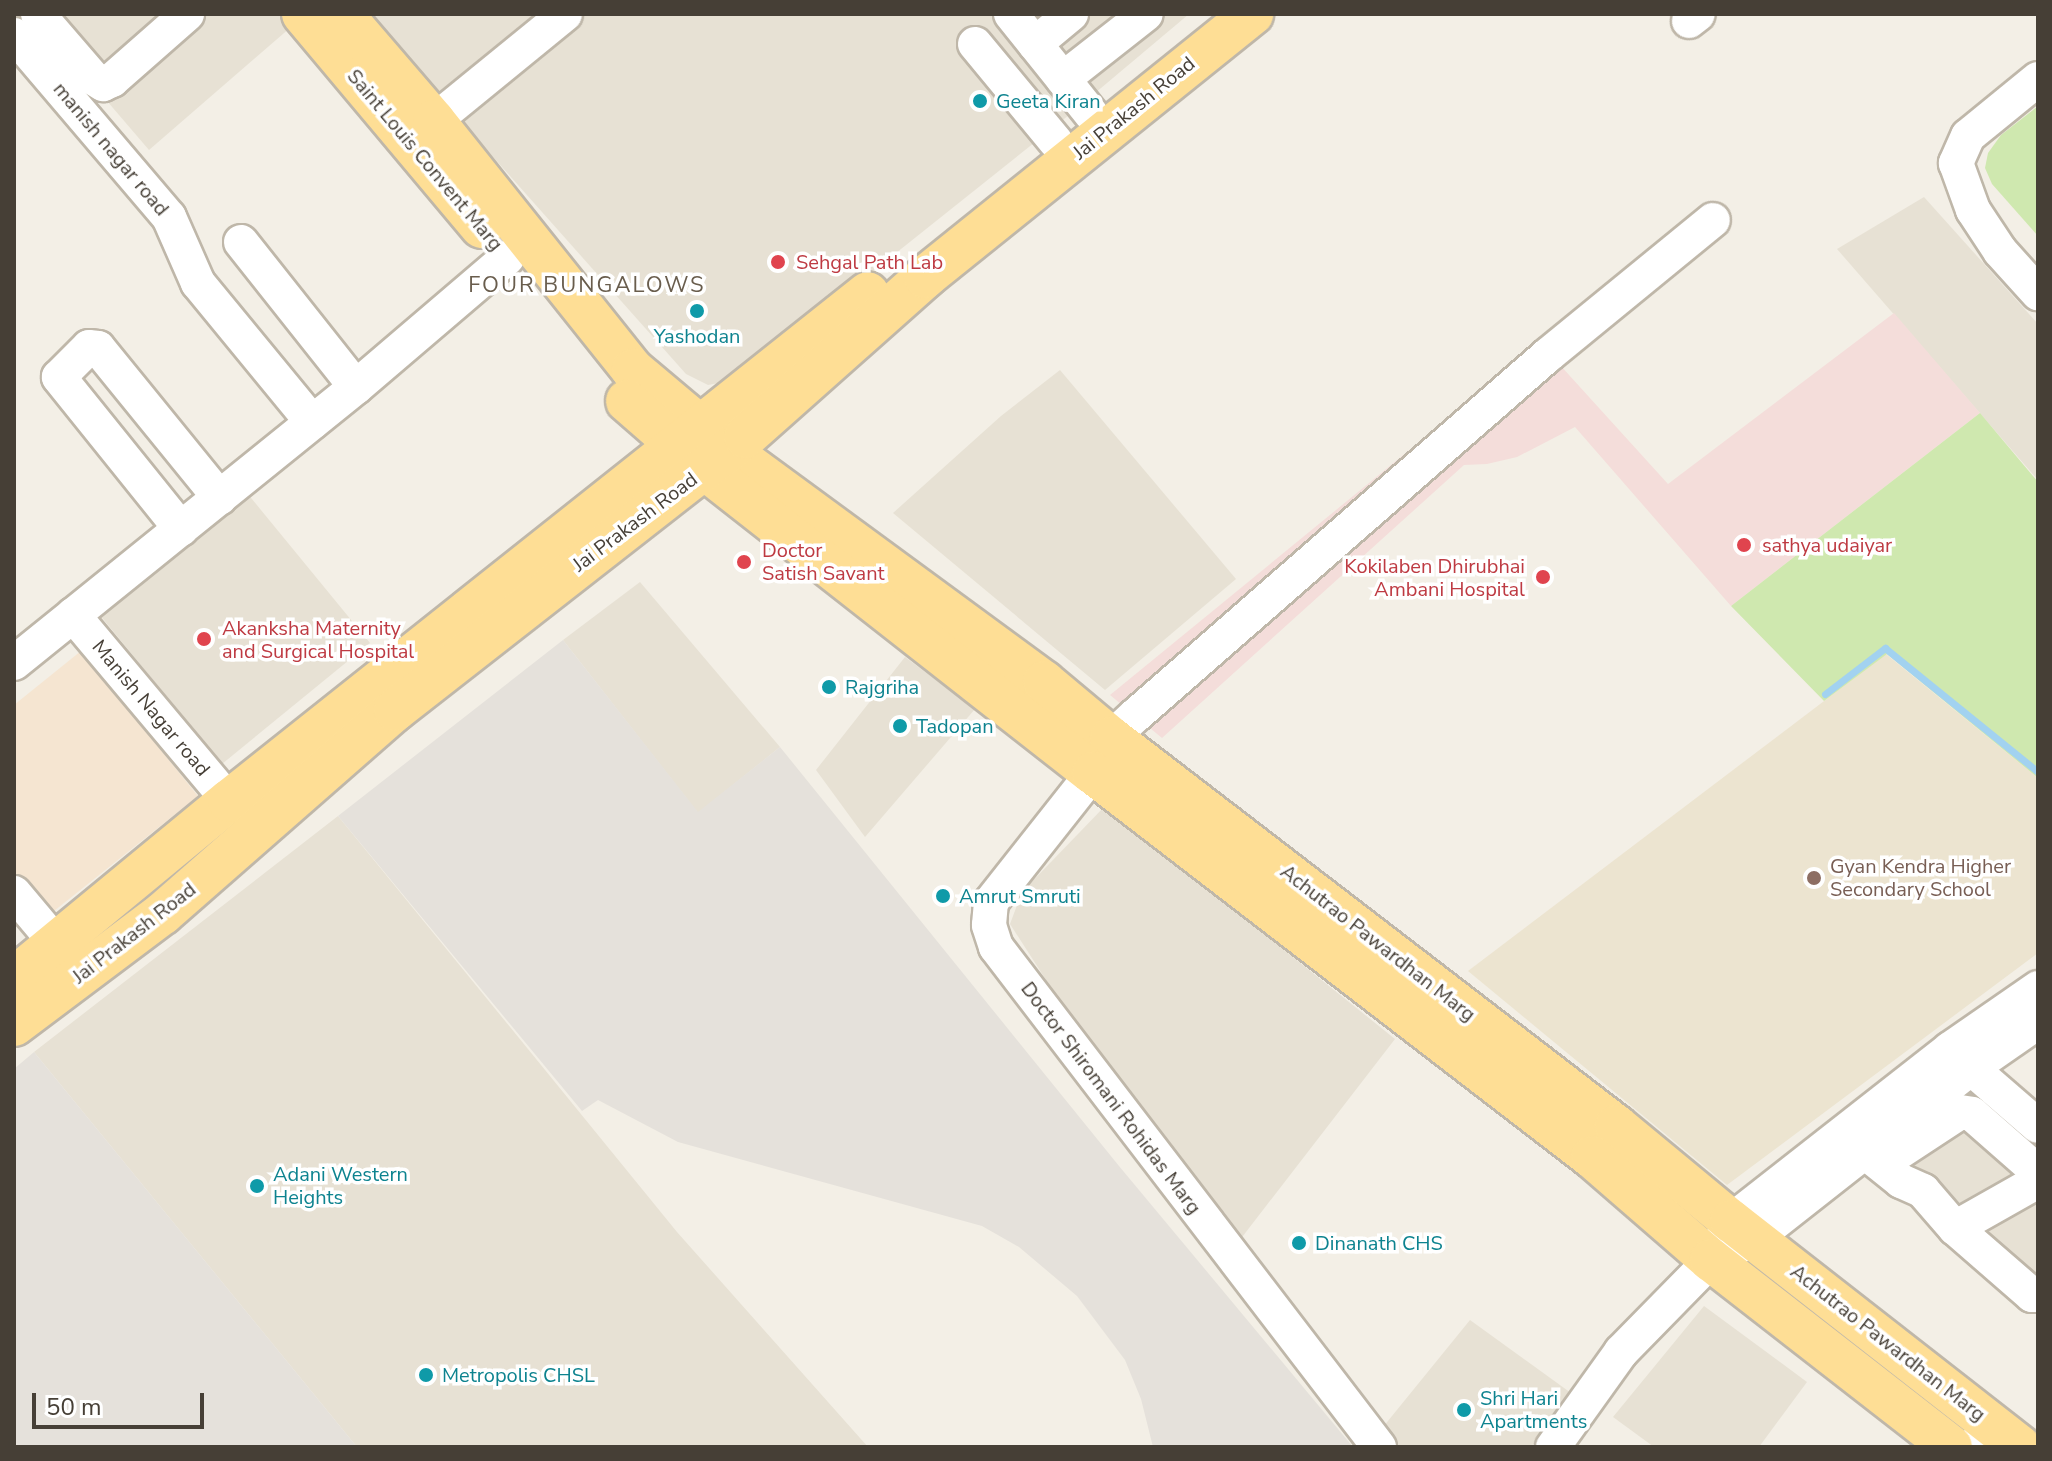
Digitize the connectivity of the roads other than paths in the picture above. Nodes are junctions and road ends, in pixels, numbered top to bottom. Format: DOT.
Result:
graph roads {
  1 [pos="38,14"];
  2 [pos="187,14"];
  3 [pos="303,14"];
  4 [pos="342,14"];
  5 [pos="565,14"];
  6 [pos="1011,14"];
  7 [pos="1071,14"];
  8 [pos="1146,14"];
  9 [pos="1210,14"];
  10 [pos="1252,14"];
  11 [pos="975,44"];
  12 [pos="1035,44"];
  13 [pos="18,48"];
  14 [pos="1063,79"];
  15 [pos="2038,79"];
  16 [pos="1091,114"];
  17 [pos="434,121"];
  18 [pos="1056,142"];
  19 [pos="1713,220"];
  20 [pos="241,242"];
  21 [pos="507,258"];
  22 [pos="2038,293"];
  23 [pos="356,387"];
  24 [pos="312,422"];
  25 [pos="703,447"];
  26 [pos="214,490"];
  27 [pos="175,522"];
  28 [pos="73,615"];
  29 [pos="14,663"];
  30 [pos="1102,756"];
  31 [pos="229,801"];
  32 [pos="14,893"];
  33 [pos="56,943"];
  34 [pos="14,978"];
  35 [pos="2038,988"];
  36 [pos="2038,1022"];
  37 [pos="14,1025"];
  38 [pos="1960,1059"];
  39 [pos="2038,1126"];
  40 [pos="1873,1158"];
  41 [pos="2038,1172"];
  42 [pos="2038,1181"];
  43 [pos="1955,1228"];
  44 [pos="1743,1230"];
  45 [pos="1711,1260"];
  46 [pos="2038,1295"];
  47 [pos="1996,1440"];
  48 [pos="1379,1447"];
  49 [pos="1553,1447"];
  50 [pos="1951,1447"];
  1 -- 2 [label="street"];
  3 -- 21 [label="main road, Saint Louis Convent Marg"];
  4 -- 17 [label="main road, Saint Louis Convent Marg"];
  5 -- 17 [label="street"];
  6 -- 12 [label="street"];
  7 -- 12 [label="street"];
  8 -- 14 [label="street"];
  9 -- 16 [label="main road, Jai Prakash Road"];
  10 -- 25 [label="main road, Jai Prakash Road"];
  11 -- 18 [label="street"];
  12 -- 14 [label="street"];
  13 -- 24 [label="street, manish nagar road"];
  14 -- 16 [label="street"];
  15 -- 22 [label="street"];
  16 -- 18 [label="main road, Jai Prakash Road"];
  17 -- 25 [label="main road, Saint Louis Convent Marg"];
  18 -- 25 [label="main road, Jai Prakash Road"];
  19 -- 30 [label="street, Doctor Shiromani Rohidas Marg"];
  20 -- 23 [label="street"];
  21 -- 23 [label="street"];
  21 -- 25 [label="main road, Saint Louis Convent Marg"];
  23 -- 24 [label="street"];
  24 -- 26 [label="street"];
  25 -- 30 [label="main road, Achutrao Pawardhan Marg"];
  25 -- 31 [label="main road, Jai Prakash Road"];
  25 -- 37 [label="main road, Jai Prakash Road"];
  26 -- 27 [label="street"];
  26 -- 27 [label="street"];
  27 -- 28 [label="street"];
  28 -- 29 [label="street"];
  28 -- 31 [label="street, Manish Nagar road"];
  30 -- 44 [label="main road, Achutrao Pawardhan Marg"];
  30 -- 45 [label="main road, Achutrao Pawardhan Marg"];
  30 -- 48 [label="street, Doctor Shiromani Rohidas Marg"];
  31 -- 33 [label="main road, Jai Prakash Road"];
  32 -- 33 [label="street"];
  33 -- 34 [label="main road, Jai Prakash Road"];
  35 -- 38 [label="street"];
  36 -- 38 [label="street"];
  38 -- 39 [label="street"];
  38 -- 40 [label="street"];
  38 -- 44 [label="street"];
  40 -- 41 [label="street"];
  40 -- 43 [label="street"];
  40 -- 44 [label="street"];
  42 -- 43 [label="street"];
  43 -- 46 [label="street"];
  44 -- 45 [label="street"];
  44 -- 47 [label="main road, Achutrao Pawardhan Marg"];
  45 -- 49 [label="street"];
  45 -- 50 [label="main road, Achutrao Pawardhan Marg"];
}
